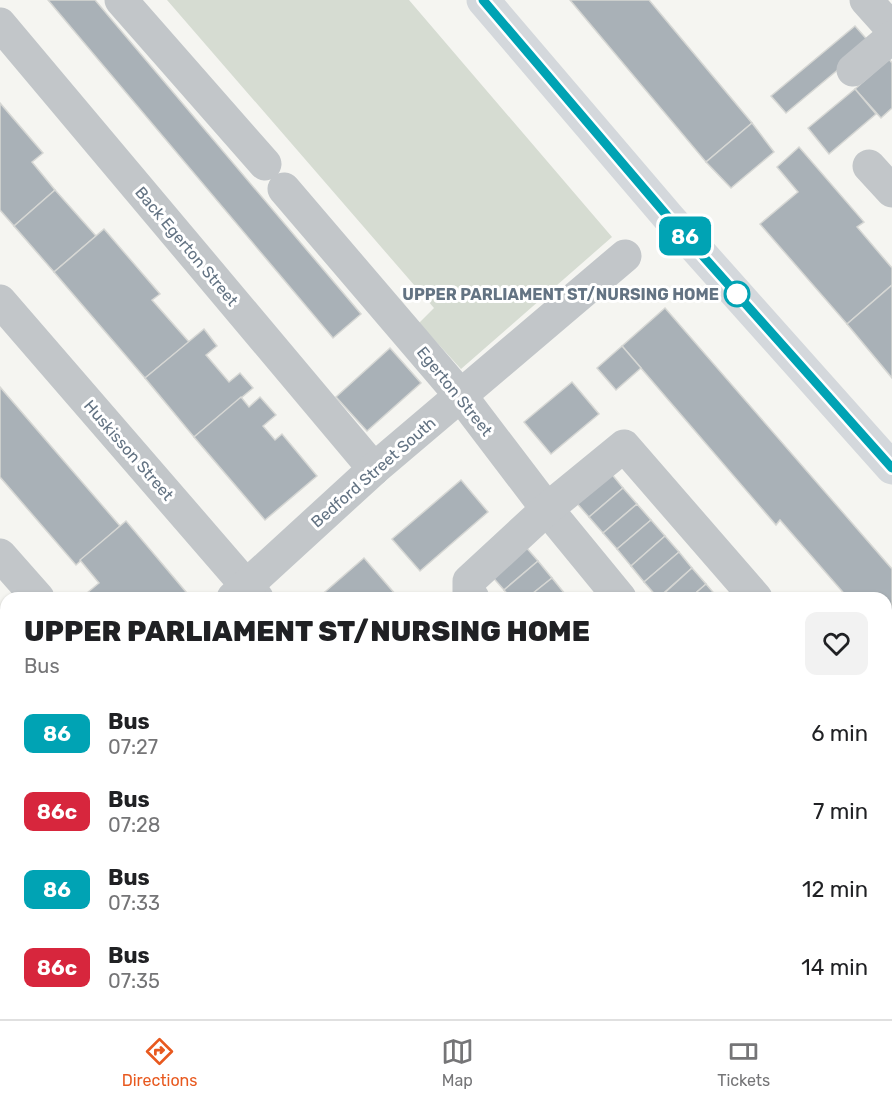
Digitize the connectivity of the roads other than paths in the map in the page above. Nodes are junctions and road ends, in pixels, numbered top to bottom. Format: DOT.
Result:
graph roads {
  1 [pos="121,0"];
  2 [pos="483,0"];
  3 [pos="866,0"];
  4 [pos="0,24"];
  5 [pos="892,29"];
  6 [pos="892,37"];
  7 [pos="853,70"];
  8 [pos="869,166"];
  9 [pos="892,191"];
  10 [pos="625,256"];
  11 [pos="0,301"];
  12 [pos="461,396"];
  13 [pos="892,468"];
  14 [pos="374,469"];
  15 [pos="547,509"];
  16 [pos="0,555"];
  17 [pos="33,592"];
  18 [pos="244,592"];
  19 [pos="248,592"];
  20 [pos="469,592"];
  21 [pos="616,592"];
  22 [pos="751,592"];
  1 -- 12 [label="street, Egerton Street"];
  2 -- 13 [label="main road"];
  3 -- 5 [label="street"];
  4 -- 14 [label="street, Back Egerton Street"];
  6 -- 7 [label="street"];
  8 -- 9 [label="street"];
  10 -- 12 [label="street, Bedford Street South"];
  11 -- 18 [label="street, Huskisson Street"];
  12 -- 14 [label="street, Bedford Street South"];
  12 -- 15 [label="street, Egerton Street"];
  14 -- 19 [label="street, Bedford Street South"];
  15 -- 20 [label="street"];
  15 -- 21 [label="street, Egerton Street"];
  15 -- 22 [label="street"];
  16 -- 17 [label="street"];
}
